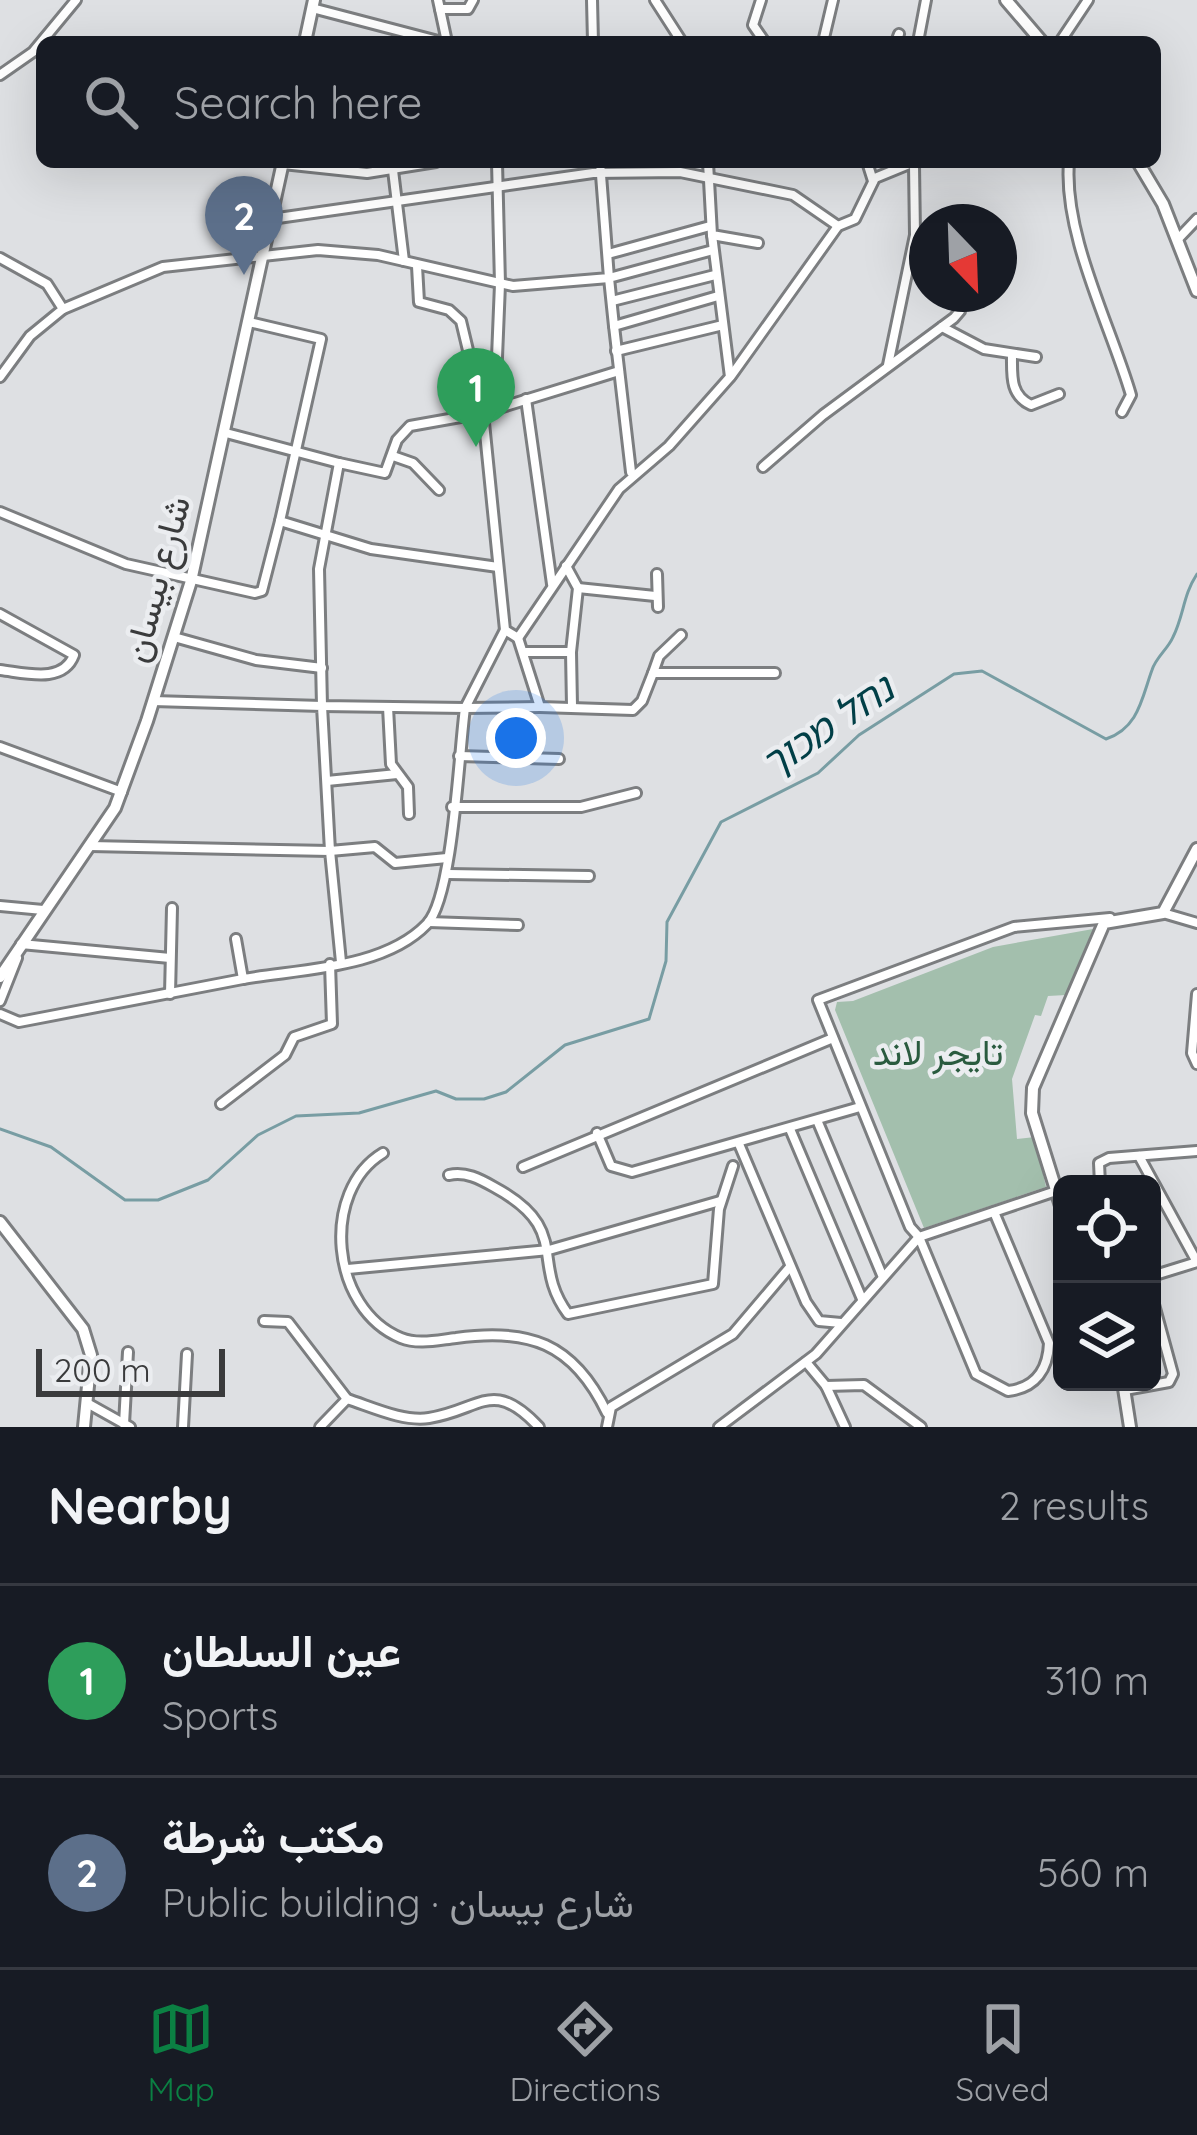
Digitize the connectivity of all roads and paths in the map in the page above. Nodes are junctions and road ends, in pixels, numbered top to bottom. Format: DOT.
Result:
graph roads {
  1 [pos="76,0"];
  2 [pos="473,0"];
  3 [pos="592,0"];
  4 [pos="655,0"];
  5 [pos="761,0"];
  6 [pos="833,0"];
  7 [pos="926,0"];
  8 [pos="1006,0"];
  9 [pos="1088,0"];
  10 [pos="313,4"];
  11 [pos="439,5"];
  12 [pos="46,36"];
  13 [pos="306,36"];
  14 [pos="423,36"];
  15 [pos="443,36"];
  16 [pos="593,36"];
  17 [pos="678,36"];
  18 [pos="761,36"];
  19 [pos="824,36"];
  20 [pos="919,36"];
  21 [pos="1037,36"];
  22 [pos="1064,36"];
  23 [pos="36,48"];
  24 [pos="0,75"];
  25 [pos="282,168"];
  26 [pos="325,168"];
  27 [pos="383,168"];
  28 [pos="393,168"];
  29 [pos="498,168"];
  30 [pos="601,168"];
  31 [pos="707,168"];
  32 [pos="869,168"];
  33 [pos="904,168"];
  34 [pos="914,168"];
  35 [pos="1069,168"];
  36 [pos="1141,168"];
  37 [pos="603,176"];
  38 [pos="706,179"];
  39 [pos="873,181"];
  40 [pos="500,190"];
  41 [pos="395,204"];
  42 [pos="915,204"];
  43 [pos="271,219"];
  44 [pos="1197,219"];
  45 [pos="838,226"];
  46 [pos="711,230"];
  47 [pos="1178,239"];
  48 [pos="758,243"];
  49 [pos="713,250"];
  50 [pos="608,254"];
  51 [pos="263,255"];
  52 [pos="0,258"];
  53 [pos="404,261"];
  54 [pos="909,264"];
  55 [pos="417,266"];
  56 [pos="715,274"];
  57 [pos="609,278"];
  58 [pos="500,284"];
  59 [pos="1197,291"];
  60 [pos="718,296"];
  61 [pos="612,301"];
  62 [pos="63,309"];
  63 [pos="959,312"];
  64 [pos="249,322"];
  65 [pos="723,325"];
  66 [pos="614,326"];
  67 [pos="942,327"];
  68 [pos="616,351"];
  69 [pos="1012,355"];
  70 [pos="1036,357"];
  71 [pos="888,367"];
  72 [pos="619,370"];
  73 [pos="0,377"];
  74 [pos="730,377"];
  75 [pos="1059,394"];
  76 [pos="526,399"];
  77 [pos="495,406"];
  78 [pos="483,412"];
  79 [pos="1122,412"];
  80 [pos="226,433"];
  81 [pos="294,447"];
  82 [pos="393,456"];
  83 [pos="339,463"];
  84 [pos="763,467"];
  85 [pos="632,473"];
  86 [pos="439,490"];
  87 [pos="0,512"];
  88 [pos="280,520"];
  89 [pos="324,533"];
  90 [pos="566,566"];
  91 [pos="498,567"];
  92 [pos="657,574"];
  93 [pos="191,581"];
  94 [pos="552,584"];
  95 [pos="578,587"];
  96 [pos="655,596"];
  97 [pos="658,607"];
  98 [pos="0,614"];
  99 [pos="505,630"];
  100 [pos="681,635"];
  101 [pos="174,637"];
  102 [pos="518,638"];
  103 [pos="526,652"];
  104 [pos="571,652"];
  105 [pos="322,668"];
  106 [pos="0,670"];
  107 [pos="653,673"];
  108 [pos="775,673"];
  109 [pos="153,701"];
  110 [pos="322,706"];
  111 [pos="572,706"];
  112 [pos="388,707"];
  113 [pos="540,707"];
  114 [pos="465,708"];
  115 [pos="0,747"];
  116 [pos="459,756"];
  117 [pos="559,760"];
  118 [pos="397,774"];
  119 [pos="327,781"];
  120 [pos="122,792"];
  121 [pos="636,793"];
  122 [pos="452,807"];
  123 [pos="410,814"];
  124 [pos="90,846"];
  125 [pos="1197,849"];
  126 [pos="330,851"];
  127 [pos="447,858"];
  128 [pos="448,874"];
  129 [pos="589,876"];
  130 [pos="0,906"];
  131 [pos="172,908"];
  132 [pos="43,910"];
  133 [pos="1163,913"];
  134 [pos="1110,918"];
  135 [pos="429,922"];
  136 [pos="1197,923"];
  137 [pos="518,925"];
  138 [pos="236,939"];
  139 [pos="21,943"];
  140 [pos="170,958"];
  141 [pos="341,962"];
  142 [pos="330,964"];
  143 [pos="0,976"];
  144 [pos="243,979"];
  145 [pos="170,994"];
  146 [pos="1197,994"];
  147 [pos="0,1001"];
  148 [pos="0,1013"];
  149 [pos="833,1038"];
  150 [pos="1197,1064"];
  151 [pos="221,1104"];
  152 [pos="860,1107"];
  153 [pos="817,1120"];
  154 [pos="790,1129"];
  155 [pos="597,1133"];
  156 [pos="739,1144"];
  157 [pos="1197,1151"];
  158 [pos="383,1153"];
  159 [pos="1139,1156"];
  160 [pos="733,1166"];
  161 [pos="523,1167"];
  162 [pos="449,1175"];
  163 [pos="1099,1175"];
  164 [pos="1149,1175"];
  165 [pos="1053,1192"];
  166 [pos="1161,1196"];
  167 [pos="720,1201"];
  168 [pos="994,1212"];
  169 [pos="0,1222"];
  170 [pos="920,1237"];
  171 [pos="549,1250"];
  172 [pos="789,1268"];
  173 [pos="348,1269"];
  174 [pos="1161,1273"];
  175 [pos="882,1275"];
  176 [pos="862,1299"];
  177 [pos="264,1321"];
  178 [pos="819,1321"];
  179 [pos="843,1322"];
  180 [pos="1161,1330"];
  181 [pos="824,1345"];
  182 [pos="128,1352"];
  183 [pos="187,1354"];
  184 [pos="806,1362"];
  185 [pos="1161,1383"];
  186 [pos="826,1386"];
  187 [pos="1125,1391"];
  188 [pos="347,1399"];
  189 [pos="87,1403"];
  190 [pos="607,1412"];
  191 [pos="127,1425"];
  192 [pos="84,1427"];
  193 [pos="183,1427"];
  194 [pos="320,1427"];
  195 [pos="539,1427"];
  196 [pos="607,1427"];
  197 [pos="719,1427"];
  198 [pos="845,1427"];
  199 [pos="921,1427"];
  200 [pos="1130,1427"];
  1 -- 12 [label="street"];
  2 -- 11 [label="street"];
  3 -- 16 [label="street"];
  4 -- 17 [label="street"];
  5 -- 18 [label="street"];
  6 -- 19 [label="street"];
  7 -- 20 [label="street"];
  8 -- 21 [label="street"];
  9 -- 22 [label="street"];
  10 -- 13 [label="street"];
  10 -- 14 [label="street"];
  11 -- 15 [label="street"];
  23 -- 24 [label="street"];
  25 -- 43 [label="street, شارع بيسان"];
  26 -- 27 [label="street"];
  28 -- 41 [label="street"];
  29 -- 40 [label="street"];
  30 -- 37 [label="street"];
  31 -- 38 [label="street"];
  32 -- 39 [label="street"];
  33 -- 39 [label="street"];
  34 -- 42 [label="street"];
  35 -- 79 [label="street"];
  36 -- 47 [label="street"];
  37 -- 38 [label="street"];
  37 -- 40 [label="street"];
  37 -- 50 [label="street"];
  38 -- 45 [label="street"];
  38 -- 46 [label="street"];
  39 -- 45 [label="street"];
  40 -- 41 [label="street"];
  40 -- 58 [label="street"];
  41 -- 43 [label="street"];
  41 -- 53 [label="street"];
  43 -- 51 [label="street, شارع بيسان"];
  44 -- 47 [label="street"];
  45 -- 74 [label="street"];
  46 -- 48 [label="street"];
  46 -- 49 [label="street"];
  46 -- 50 [label="street"];
  47 -- 59 [label="street"];
  49 -- 56 [label="street"];
  49 -- 57 [label="street"];
  50 -- 57 [label="street"];
  51 -- 53 [label="street"];
  51 -- 62 [label="street"];
  51 -- 64 [label="street, شارع بيسان"];
  52 -- 62 [label="street"];
  53 -- 55 [label="street"];
  54 -- 71 [label="street"];
  55 -- 58 [label="street"];
  55 -- 78 [label="street"];
  56 -- 60 [label="street"];
  56 -- 61 [label="street"];
  57 -- 58 [label="street"];
  57 -- 61 [label="street"];
  58 -- 77 [label="street"];
  60 -- 65 [label="street"];
  60 -- 66 [label="street"];
  61 -- 66 [label="street"];
  62 -- 73 [label="street"];
  63 -- 67 [label="street"];
  64 -- 80 [label="street, شارع بيسان"];
  64 -- 81 [label="street"];
  65 -- 68 [label="street"];
  65 -- 74 [label="street"];
  66 -- 68 [label="street"];
  67 -- 69 [label="street"];
  67 -- 71 [label="street"];
  68 -- 72 [label="street"];
  69 -- 70 [label="street"];
  69 -- 75 [label="street"];
  71 -- 84 [label="street"];
  72 -- 76 [label="street"];
  72 -- 85 [label="street"];
  74 -- 85 [label="street"];
  76 -- 77 [label="street"];
  76 -- 94 [label="street"];
  77 -- 78 [label="street"];
  78 -- 82 [label="street"];
  78 -- 91 [label="street"];
  80 -- 81 [label="street"];
  80 -- 93 [label="street, شارع بيسان"];
  81 -- 83 [label="street"];
  81 -- 88 [label="street"];
  82 -- 83 [label="street"];
  82 -- 86 [label="street"];
  83 -- 89 [label="street"];
  85 -- 90 [label="street"];
  87 -- 93 [label="street"];
  88 -- 89 [label="street"];
  88 -- 93 [label="street"];
  89 -- 91 [label="street"];
  89 -- 105 [label="street"];
  90 -- 94 [label="street"];
  90 -- 95 [label="street"];
  91 -- 99 [label="street"];
  92 -- 96 [label="street"];
  93 -- 101 [label="street, شارع بيسان"];
  94 -- 102 [label="street"];
  95 -- 96 [label="street"];
  95 -- 104 [label="street"];
  96 -- 97 [label="street"];
  98 -- 106 [label="street"];
  99 -- 102 [label="street"];
  99 -- 114 [label="street"];
  100 -- 107 [label="street"];
  101 -- 105 [label="street"];
  101 -- 109 [label="street, شارع بيسان"];
  102 -- 103 [label="street"];
  103 -- 104 [label="street"];
  103 -- 113 [label="street"];
  104 -- 111 [label="street"];
  105 -- 110 [label="street"];
  107 -- 108 [label="street"];
  107 -- 111 [label="street"];
  109 -- 110 [label="street"];
  109 -- 120 [label="street, شارع بيسان"];
  110 -- 112 [label="street"];
  110 -- 119 [label="street"];
  111 -- 113 [label="street"];
  112 -- 114 [label="street"];
  112 -- 118 [label="street"];
  113 -- 114 [label="street"];
  114 -- 116 [label="street"];
  115 -- 120 [label="street"];
  116 -- 117 [label="street"];
  116 -- 122 [label="street"];
  118 -- 119 [label="street"];
  118 -- 123 [label="street"];
  119 -- 126 [label="street"];
  120 -- 124 [label="street, شارع بيسان"];
  121 -- 122 [label="street"];
  122 -- 127 [label="street"];
  124 -- 126 [label="street"];
  124 -- 132 [label="street, شارع بيسان"];
  125 -- 133 [label="street"];
  126 -- 127 [label="street"];
  126 -- 141 [label="street"];
  127 -- 128 [label="street"];
  128 -- 129 [label="street"];
  128 -- 135 [label="street"];
  130 -- 132 [label="street"];
  131 -- 140 [label="street"];
  132 -- 139 [label="street, شارع بيسان"];
  133 -- 134 [label="street"];
  133 -- 136 [label="street"];
  134 -- 149 [label="street"];
  134 -- 165 [label="street"];
  135 -- 137 [label="street"];
  135 -- 141 [label="street"];
  138 -- 144 [label="street"];
  139 -- 140 [label="street"];
  139 -- 143 [label="street, شارع بيسان"];
  139 -- 147 [label="street"];
  140 -- 145 [label="street"];
  141 -- 142 [label="street"];
  142 -- 144 [label="street"];
  142 -- 151 [label="street"];
  144 -- 145 [label="street"];
  145 -- 148 [label="street"];
  146 -- 150 [label="street"];
  149 -- 152 [label="street"];
  149 -- 155 [label="street"];
  152 -- 153 [label="street"];
  152 -- 170 [label="street"];
  153 -- 154 [label="street"];
  153 -- 175 [label="street"];
  154 -- 156 [label="street"];
  154 -- 176 [label="street"];
  155 -- 156 [label="street"];
  155 -- 161 [label="street"];
  156 -- 172 [label="street"];
  157 -- 159 [label="street"];
  158 -- 173 [label="street"];
  159 -- 163 [label="street"];
  159 -- 164 [label="street"];
  160 -- 167 [label="street"];
  162 -- 171 [label="street"];
  165 -- 168 [label="street"];
  166 -- 174 [label="street"];
  167 -- 171 [label="street"];
  167 -- 171 [label="street"];
  168 -- 170 [label="street"];
  168 -- 170 [label="street"];
  169 -- 189 [label="street"];
  170 -- 175 [label="street"];
  171 -- 173 [label="street"];
  172 -- 178 [label="street"];
  172 -- 190 [label="street"];
  173 -- 190 [label="street"];
  175 -- 176 [label="street"];
  176 -- 179 [label="street"];
  177 -- 188 [label="street"];
  178 -- 179 [label="street"];
  178 -- 181 [label="street"];
  179 -- 181 [label="street"];
  180 -- 185 [label="street"];
  181 -- 184 [label="street"];
  182 -- 191 [label="street"];
  183 -- 193 [label="street"];
  184 -- 186 [label="street"];
  184 -- 197 [label="street"];
  186 -- 198 [label="street"];
  186 -- 199 [label="street"];
  187 -- 200 [label="street"];
  188 -- 194 [label="street"];
  188 -- 195 [label="street"];
  189 -- 191 [label="street"];
  189 -- 192 [label="street"];
  190 -- 196 [label="street"];
}
